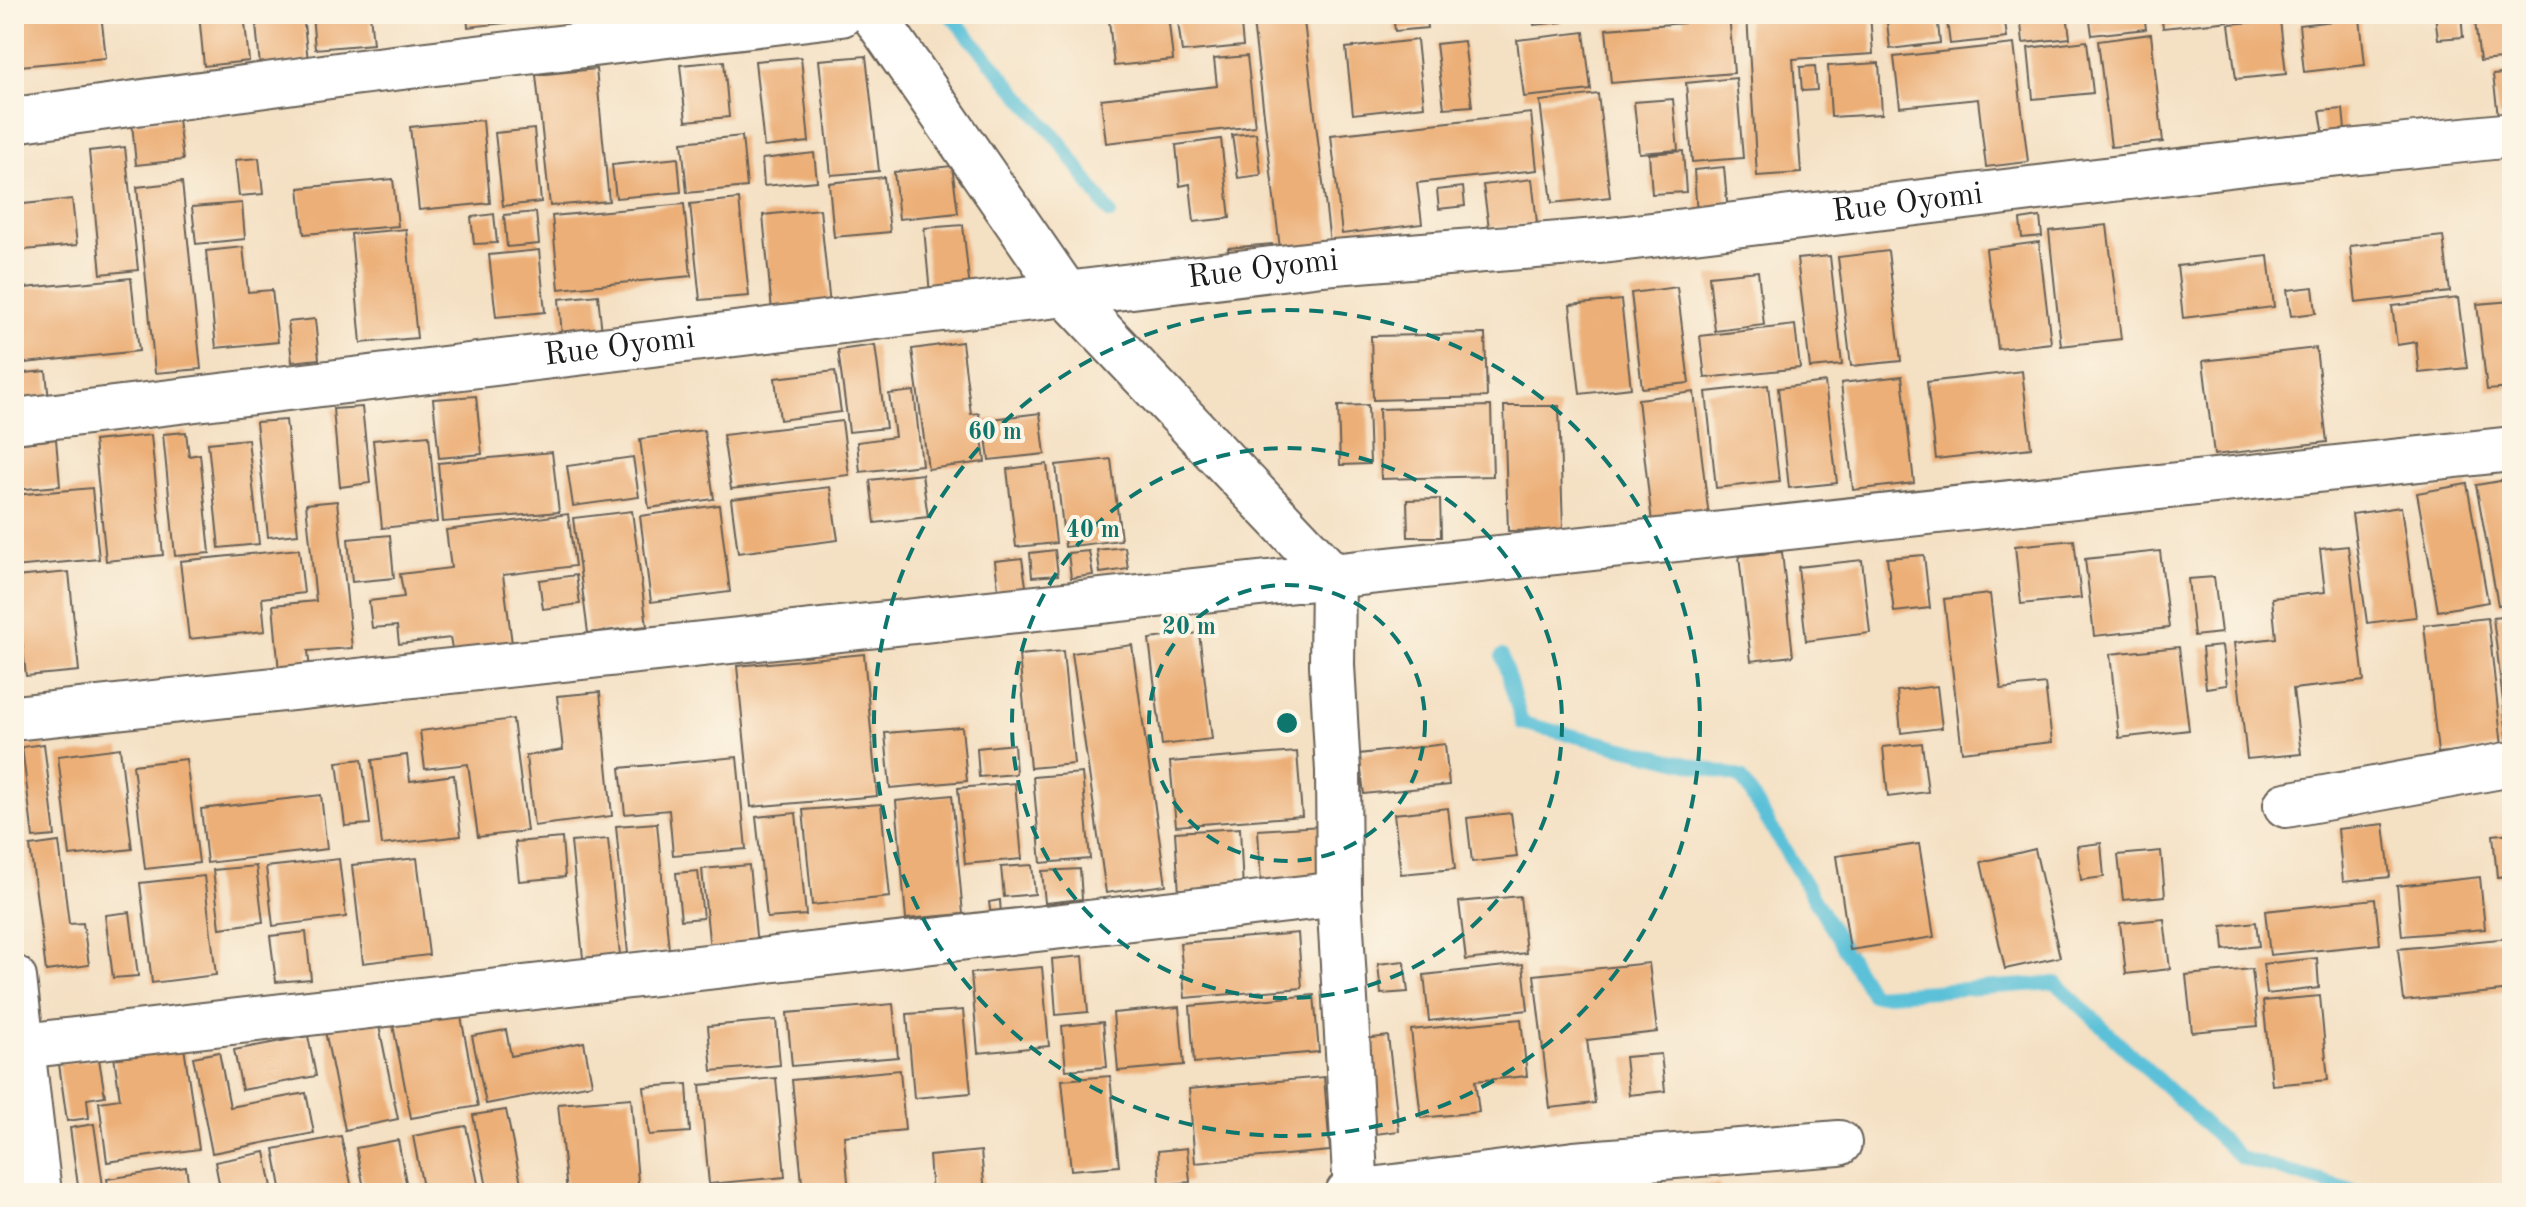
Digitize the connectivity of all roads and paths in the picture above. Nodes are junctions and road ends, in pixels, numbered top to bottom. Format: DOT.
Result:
graph roads {
  1 [pos="841,14"];
  2 [pos="873,14"];
  3 [pos="14,120"];
  4 [pos="2512,135"];
  5 [pos="1068,296"];
  6 [pos="14,421"];
  7 [pos="2512,449"];
  8 [pos="1333,576"];
  9 [pos="14,718"];
  10 [pos="2512,764"];
  11 [pos="2286,805"];
  12 [pos="1339,894"];
  13 [pos="14,978"];
  14 [pos="17,1047"];
  15 [pos="1839,1143"];
  16 [pos="39,1193"];
  17 [pos="1348,1193"];
  18 [pos="1356,1193"];
  1 -- 3 [label="street"];
  2 -- 5 [label="street"];
  4 -- 5 [label="street, Rue Oyomi"];
  5 -- 6 [label="street, Rue Oyomi"];
  5 -- 8 [label="street"];
  7 -- 8 [label="street"];
  8 -- 9 [label="street"];
  8 -- 12 [label="street"];
  10 -- 11 [label="street"];
  12 -- 14 [label="street"];
  12 -- 18 [label="street"];
  13 -- 14 [label="street"];
  14 -- 16 [label="street"];
  15 -- 18 [label="street"];
  17 -- 18 [label="street"];
}
